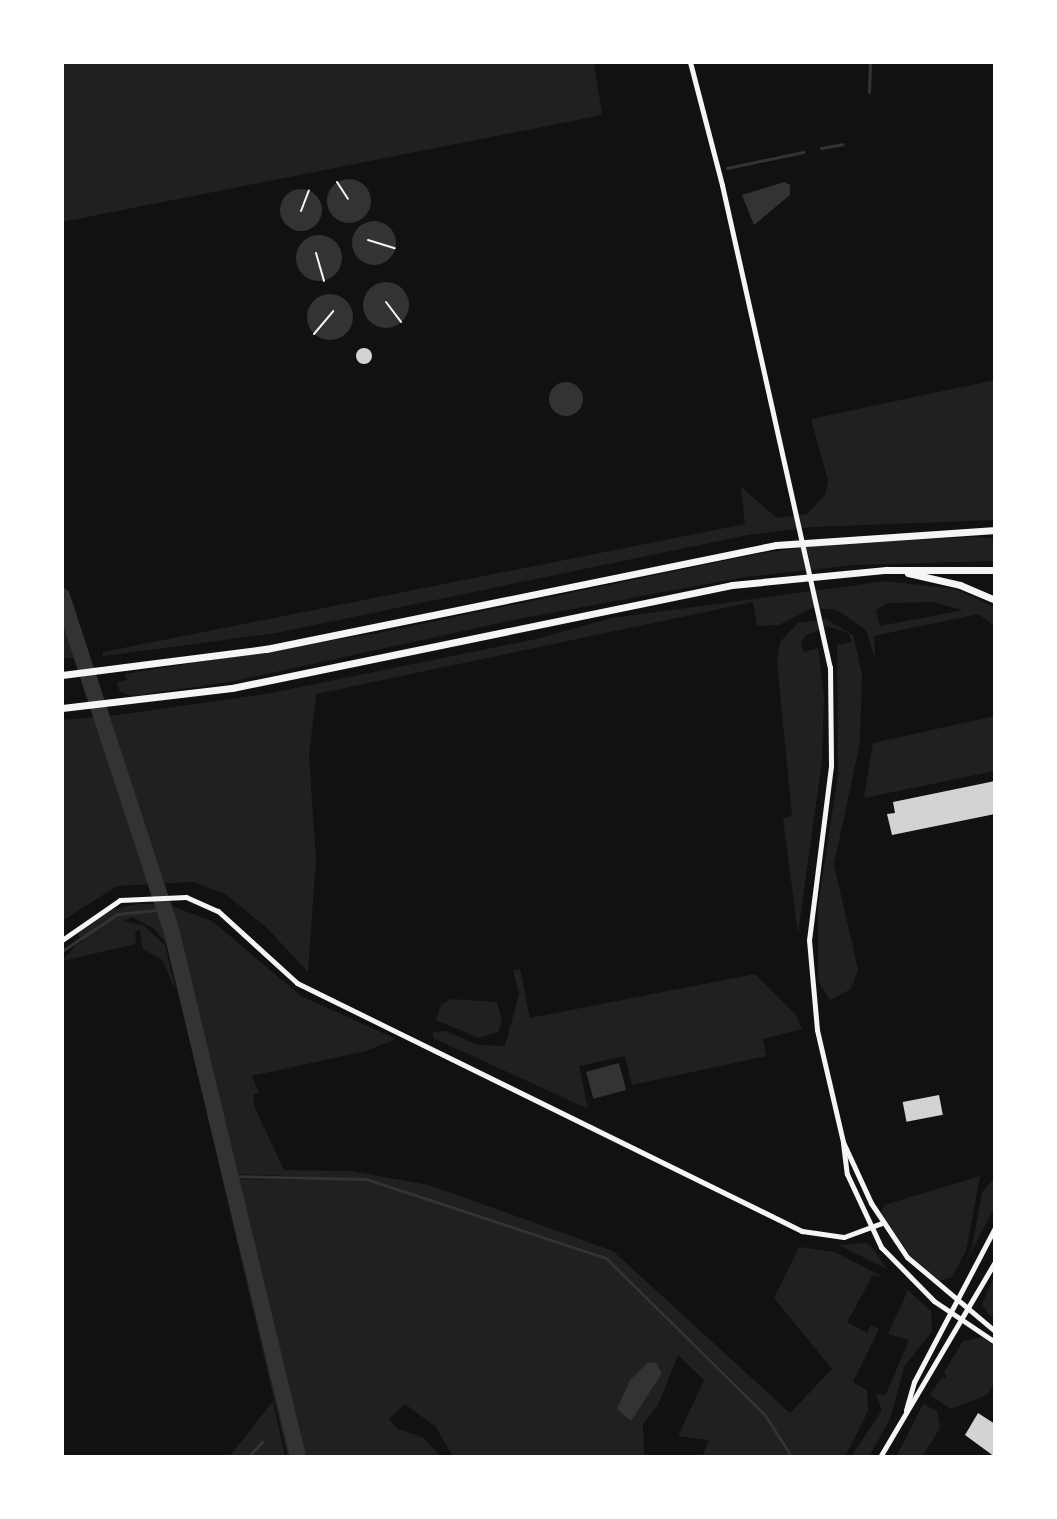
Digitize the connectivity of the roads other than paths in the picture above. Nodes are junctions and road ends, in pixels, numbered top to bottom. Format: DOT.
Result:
graph roads {
  1 [pos="690,62"];
  2 [pos="995,530"];
  3 [pos="886,570"];
  4 [pos="995,570"];
  5 [pos="995,600"];
  6 [pos="65,675"];
  7 [pos="62,708"];
  8 [pos="62,940"];
  9 [pos="843,1142"];
  10 [pos="882,1223"];
  11 [pos="869,1228"];
  12 [pos="995,1228"];
  13 [pos="995,1262"];
  14 [pos="955,1301"];
  15 [pos="968,1311"];
  16 [pos="949,1313"];
  17 [pos="962,1322"];
  18 [pos="995,1331"];
  19 [pos="995,1342"];
  20 [pos="905,1415"];
  21 [pos="880,1457"];
  1 -- 9 [label="main road"];
  2 -- 6 [label="highway"];
  3 -- 4 [label="highway"];
  3 -- 5 [label="highway"];
  3 -- 7 [label="highway"];
  8 -- 11 [label="main road"];
  9 -- 10 [label="main road"];
  9 -- 11 [label="main road"];
  10 -- 11 [label="main road"];
  10 -- 14 [label="main road"];
  11 -- 16 [label="main road"];
  12 -- 14 [label="main road"];
  13 -- 15 [label="main road"];
  14 -- 15 [label="main road"];
  14 -- 16 [label="main road"];
  15 -- 17 [label="main road"];
  15 -- 18 [label="main road"];
  16 -- 17 [label="main road"];
  16 -- 20 [label="main road"];
  17 -- 19 [label="main road"];
  17 -- 20 [label="main road"];
  20 -- 21 [label="main road"];
}
